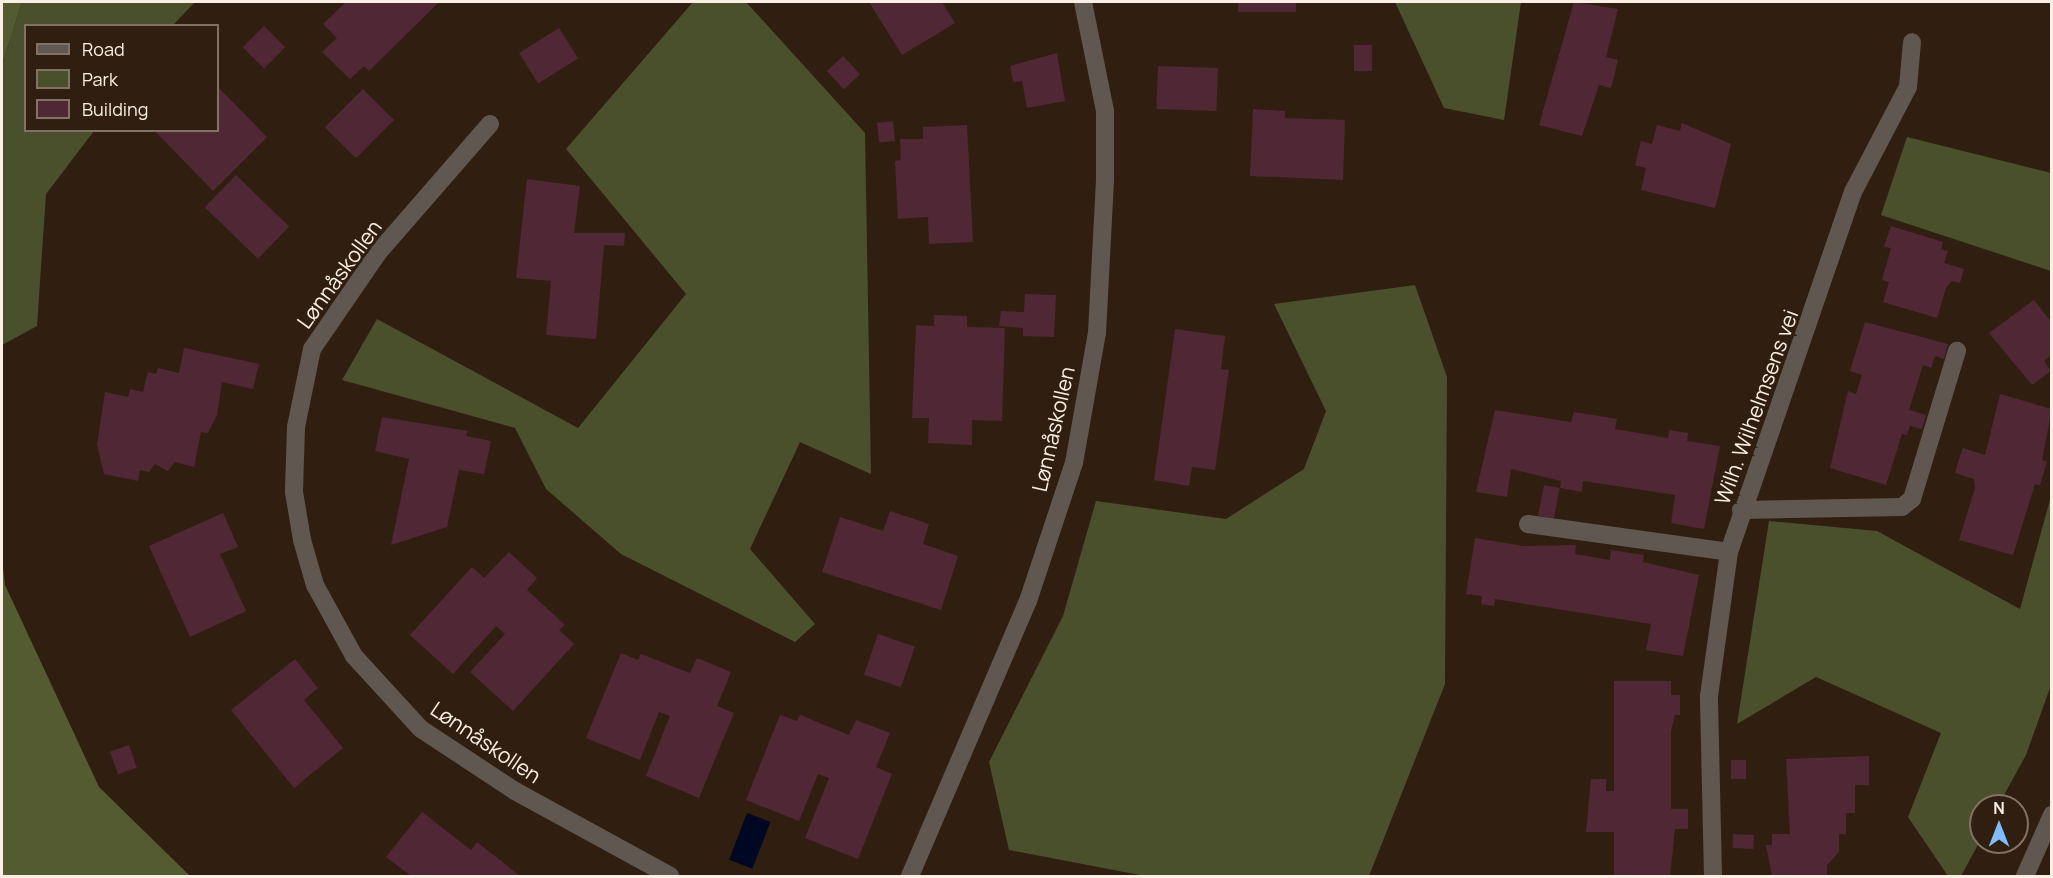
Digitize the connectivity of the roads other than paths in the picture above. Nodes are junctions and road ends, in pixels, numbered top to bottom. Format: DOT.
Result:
graph roads {
  1 [pos="1083,2"];
  2 [pos="1912,42"];
  3 [pos="490,124"];
  4 [pos="1957,351"];
  5 [pos="1741,510"];
  6 [pos="1528,524"];
  7 [pos="1729,552"];
  8 [pos="2052,815"];
  9 [pos="670,876"];
  10 [pos="910,876"];
  11 [pos="1713,876"];
  12 [pos="2025,876"];
  1 -- 10 [label="street, Lønnåskollen"];
  2 -- 5 [label="street, Wilh. Wilhelmsens vei"];
  3 -- 9 [label="street, Lønnåskollen"];
  4 -- 5 [label="street"];
  5 -- 7 [label="street, Wilh. Wilhelmsens vei"];
  6 -- 7 [label="street"];
  7 -- 11 [label="street, Wilh. Wilhelmsens vei"];
  8 -- 12 [label="street"];
}
